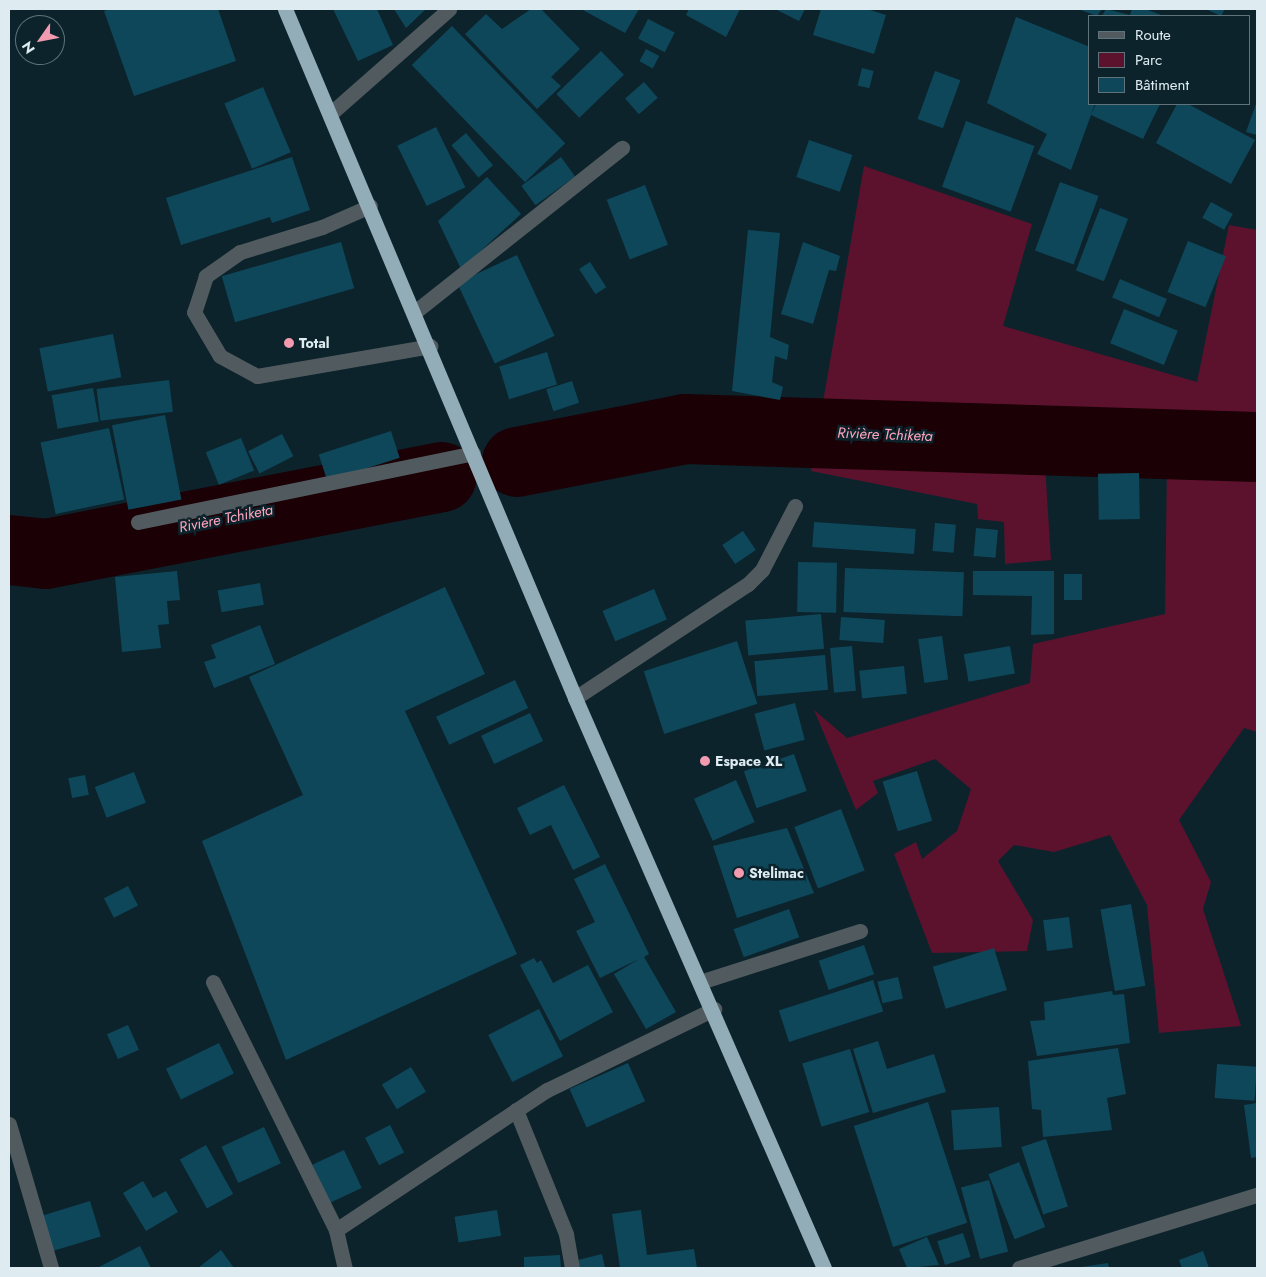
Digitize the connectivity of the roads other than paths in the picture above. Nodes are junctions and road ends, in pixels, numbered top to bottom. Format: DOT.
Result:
graph roads {
  1 [pos="285,9"];
  2 [pos="449,9"];
  3 [pos="330,114"];
  4 [pos="622,148"];
  5 [pos="370,206"];
  6 [pos="416,311"];
  7 [pos="430,346"];
  8 [pos="473,453"];
  9 [pos="795,506"];
  10 [pos="138,522"];
  11 [pos="576,698"];
  12 [pos="860,931"];
  13 [pos="213,982"];
  14 [pos="700,982"];
  15 [pos="714,1009"];
  16 [pos="516,1110"];
  17 [pos="9,1124"];
  18 [pos="1257,1195"];
  19 [pos="336,1230"];
  20 [pos="52,1268"];
  21 [pos="345,1268"];
  22 [pos="572,1268"];
  23 [pos="824,1268"];
  24 [pos="1019,1268"];
  1 -- 3 [label="highway"];
  2 -- 3 [label="street"];
  3 -- 5 [label="highway"];
  4 -- 6 [label="street"];
  5 -- 6 [label="highway"];
  5 -- 7 [label="street"];
  6 -- 7 [label="highway"];
  7 -- 8 [label="highway"];
  8 -- 10 [label="street"];
  8 -- 11 [label="highway"];
  9 -- 11 [label="street"];
  11 -- 14 [label="highway"];
  12 -- 14 [label="street"];
  13 -- 19 [label="street"];
  14 -- 15 [label="highway"];
  15 -- 16 [label="street"];
  15 -- 23 [label="highway"];
  16 -- 19 [label="street"];
  16 -- 22 [label="street"];
  17 -- 20 [label="street"];
  18 -- 24 [label="street"];
  19 -- 21 [label="street"];
}
